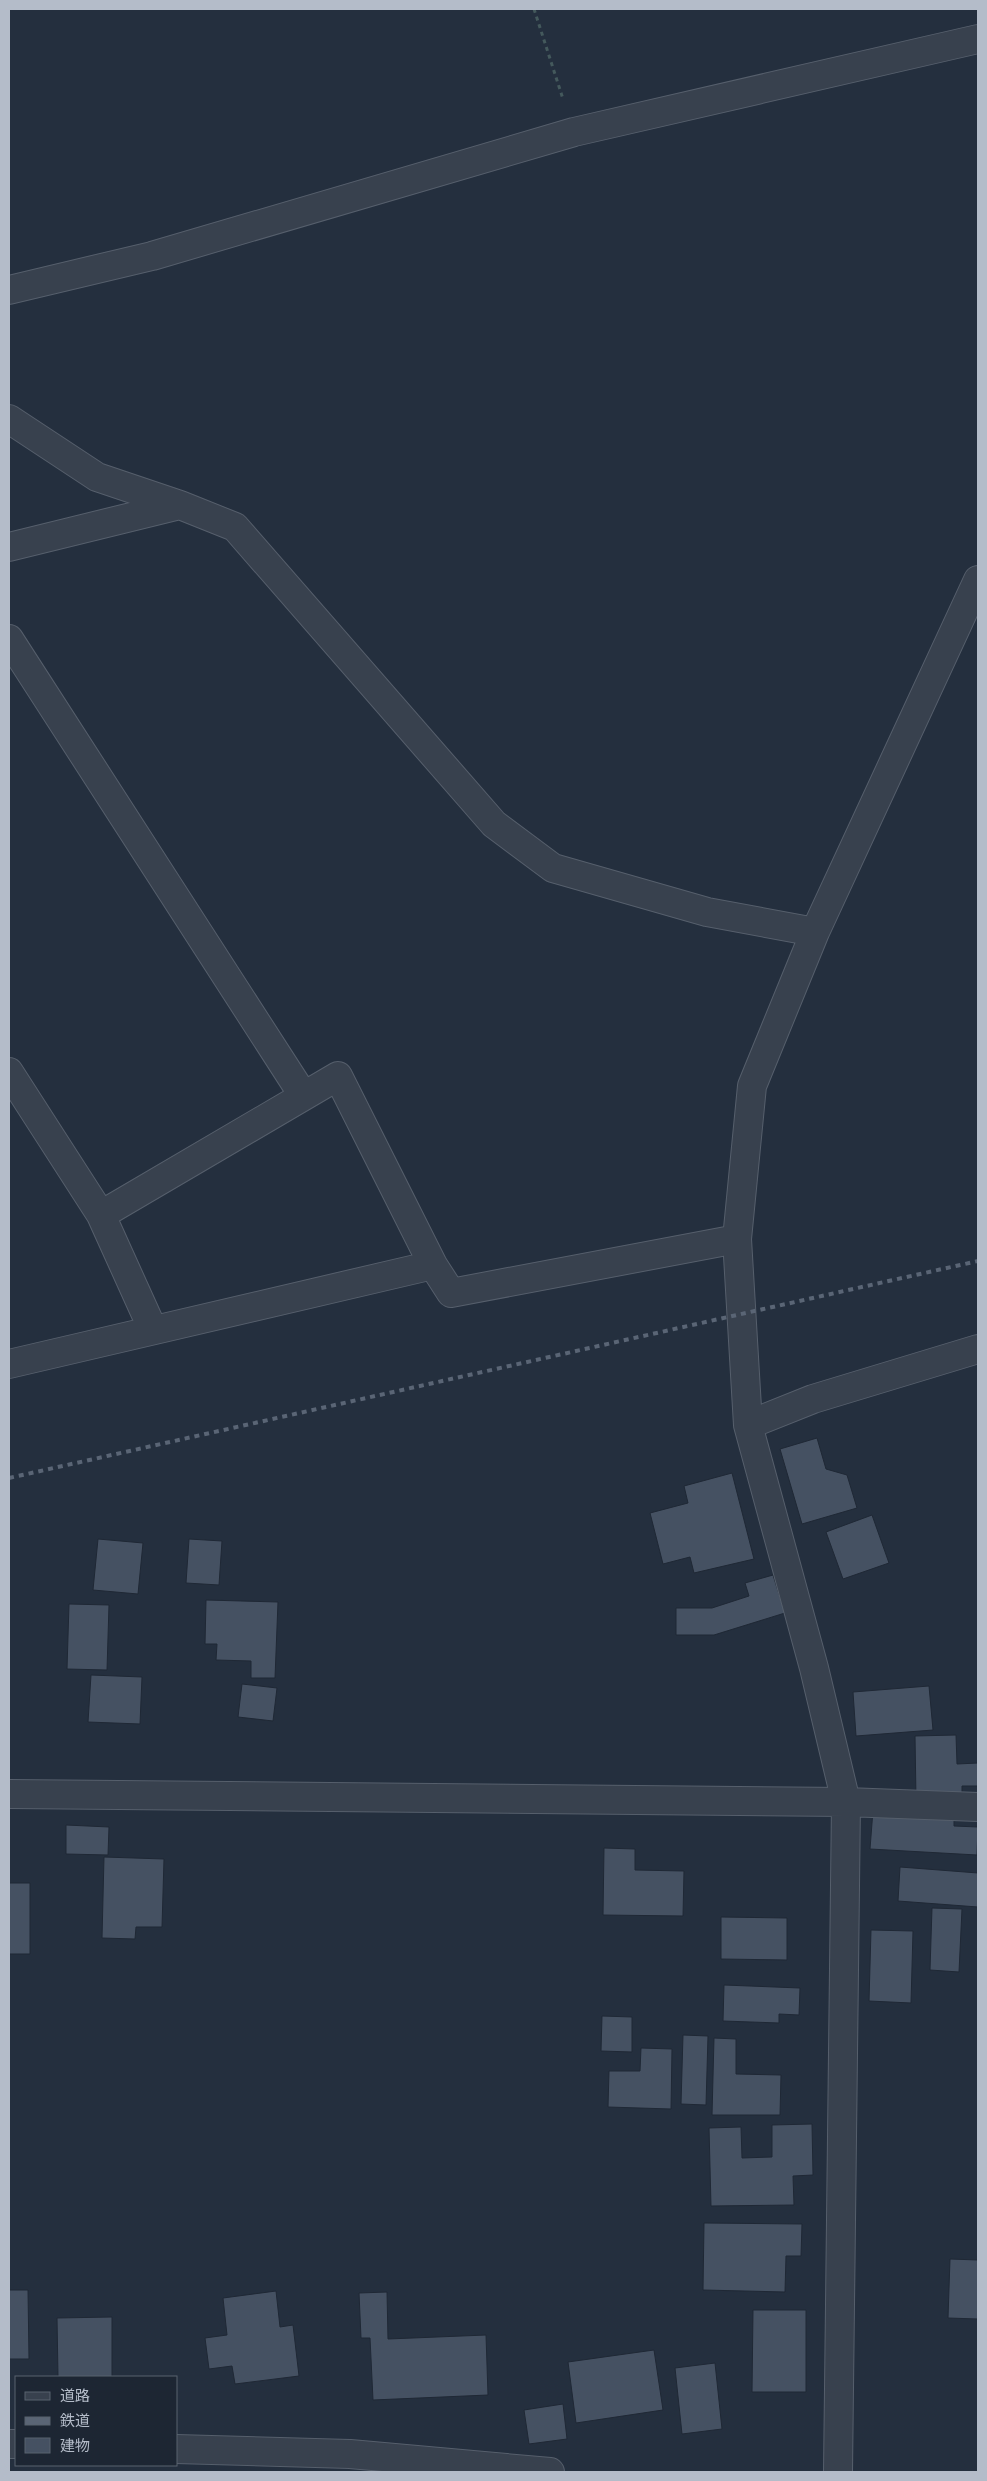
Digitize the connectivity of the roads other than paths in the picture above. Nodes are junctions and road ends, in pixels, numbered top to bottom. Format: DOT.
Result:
graph roads {
  1 [pos="978,39"];
  2 [pos="9,290"];
  3 [pos="9,419"];
  4 [pos="180,505"];
  5 [pos="9,547"];
  6 [pos="978,580"];
  7 [pos="9,639"];
  8 [pos="815,932"];
  9 [pos="9,1072"];
  10 [pos="303,1096"];
  11 [pos="101,1215"];
  12 [pos="737,1239"];
  13 [pos="434,1265"];
  14 [pos="152,1330"];
  15 [pos="978,1349"];
  16 [pos="9,1364"];
  17 [pos="748,1425"];
  18 [pos="9,1794"];
  19 [pos="846,1802"];
  20 [pos="978,1807"];
  21 [pos="178,2449"];
  22 [pos="550,2472"];
  23 [pos="838,2472"];
  1 -- 2 [label="street"];
  3 -- 4 [label="street"];
  4 -- 5 [label="street"];
  4 -- 8 [label="street"];
  6 -- 8 [label="street"];
  7 -- 10 [label="street"];
  8 -- 12 [label="street"];
  9 -- 11 [label="street"];
  10 -- 11 [label="street"];
  10 -- 13 [label="street"];
  11 -- 14 [label="street"];
  12 -- 13 [label="street"];
  12 -- 17 [label="street"];
  13 -- 14 [label="street"];
  14 -- 16 [label="street"];
  15 -- 17 [label="street"];
  17 -- 19 [label="street"];
  18 -- 19 [label="street"];
  19 -- 20 [label="street"];
  19 -- 23 [label="street"];
  21 -- 22 [label="street"];
}
